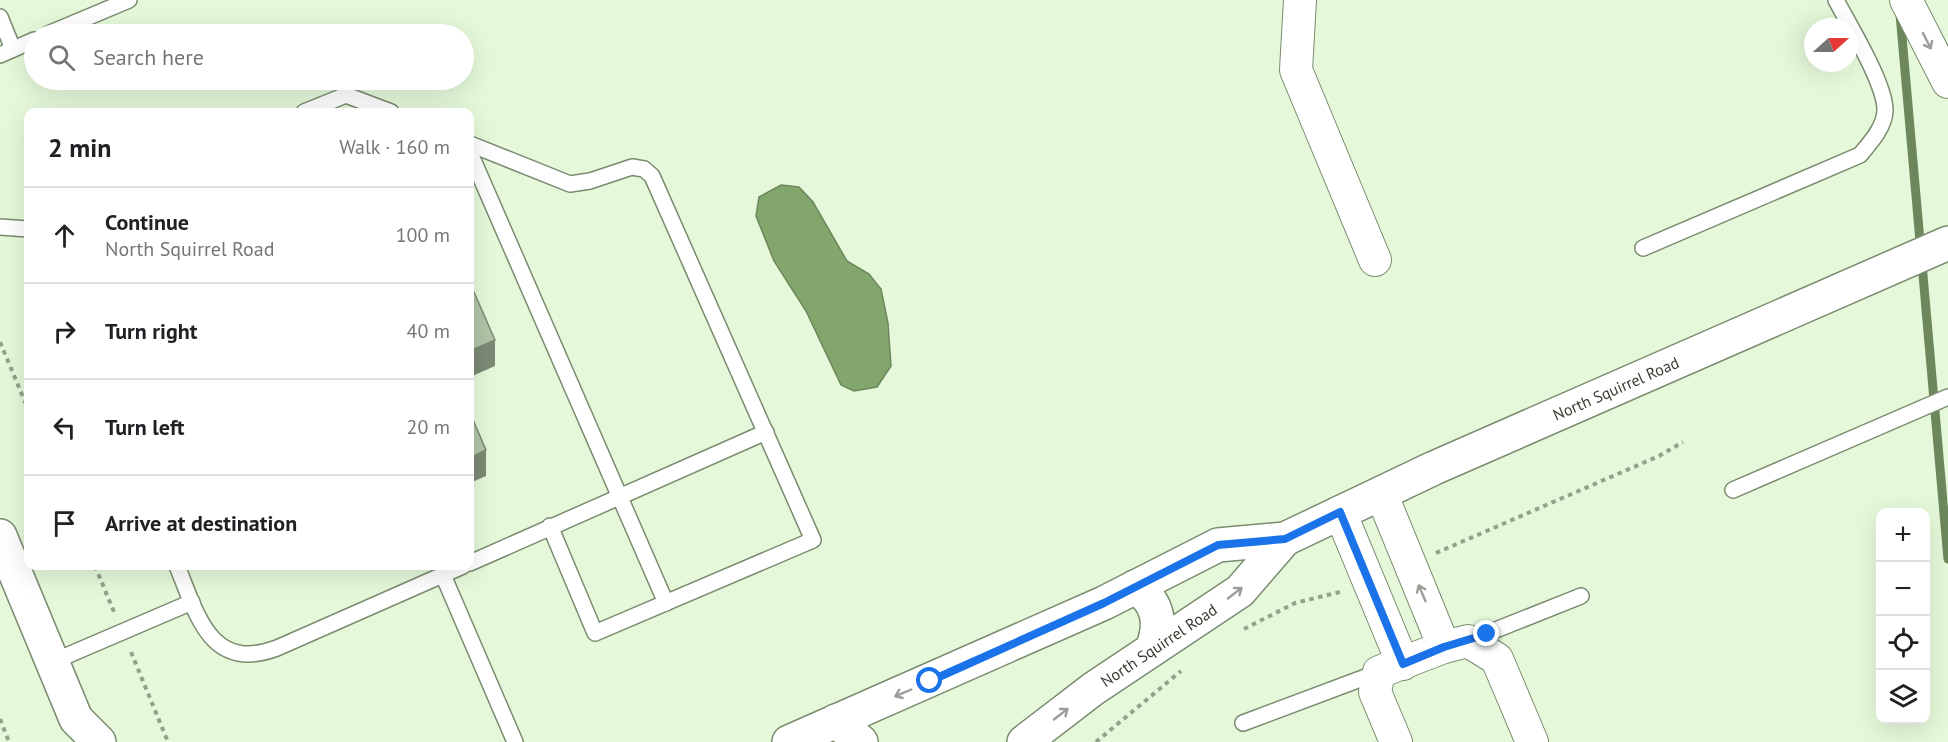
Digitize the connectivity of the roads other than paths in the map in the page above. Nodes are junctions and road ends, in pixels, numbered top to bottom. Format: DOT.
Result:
graph roads {
  1 [pos="129,0"];
  2 [pos="1300,0"];
  3 [pos="1836,0"];
  4 [pos="1906,0"];
  5 [pos="0,17"];
  6 [pos="72,24"];
  7 [pos="24,44"];
  8 [pos="7,52"];
  9 [pos="1948,82"];
  10 [pos="313,108"];
  11 [pos="381,108"];
  12 [pos="474,146"];
  13 [pos="474,162"];
  14 [pos="0,227"];
  15 [pos="24,230"];
  16 [pos="1948,243"];
  17 [pos="1643,248"];
  18 [pos="1375,260"];
  19 [pos="1948,397"];
  20 [pos="766,432"];
  21 [pos="1733,490"];
  22 [pos="1381,493"];
  23 [pos="620,496"];
  24 [pos="1340,512"];
  25 [pos="550,526"];
  26 [pos="0,536"];
  27 [pos="1285,539"];
  28 [pos="474,561"];
  29 [pos="179,570"];
  30 [pos="453,570"];
  31 [pos="443,574"];
  32 [pos="1135,587"];
  33 [pos="1581,596"];
  34 [pos="192,602"];
  35 [pos="666,603"];
  36 [pos="1456,644"];
  37 [pos="1152,649"];
  38 [pos="52,662"];
  39 [pos="1391,668"];
  40 [pos="836,722"];
  41 [pos="1243,723"];
  42 [pos="84,734"];
  43 [pos="515,742"];
  44 [pos="789,742"];
  45 [pos="861,742"];
  46 [pos="1024,742"];
  47 [pos="1396,742"];
  48 [pos="1532,742"];
  1 -- 6 [label="lane"];
  2 -- 18 [label="street"];
  3 -- 17 [label="lane"];
  4 -- 9 [label="street, one-way"];
  5 -- 8 [label="lane"];
  7 -- 8 [label="lane"];
  10 -- 11 [label="lane"];
  12 -- 20 [label="lane"];
  13 -- 23 [label="lane"];
  14 -- 15 [label="lane"];
  16 -- 22 [label="street, North Squirrel Road"];
  19 -- 21 [label="lane"];
  20 -- 23 [label="lane"];
  20 -- 35 [label="lane"];
  22 -- 24 [label="street, North Squirrel Road"];
  36 -- 22 [label="street, one-way"];
  23 -- 25 [label="lane"];
  23 -- 35 [label="lane"];
  24 -- 27 [label="street, North Squirrel Road"];
  24 -- 39 [label="street"];
  25 -- 28 [label="lane"];
  25 -- 35 [label="lane"];
  26 -- 38 [label="street"];
  27 -- 32 [label="street, North Squirrel Road"];
  37 -- 27 [label="street, North Squirrel Road, one-way"];
  29 -- 34 [label="lane"];
  30 -- 31 [label="lane"];
  31 -- 34 [label="lane"];
  31 -- 43 [label="lane"];
  32 -- 37 [label="street"];
  32 -- 40 [label="street, North Squirrel Road, one-way"];
  33 -- 36 [label="lane"];
  34 -- 38 [label="lane"];
  36 -- 39 [label="street"];
  36 -- 48 [label="street"];
  46 -- 37 [label="street, North Squirrel Road, one-way"];
  38 -- 42 [label="street"];
  39 -- 41 [label="lane"];
  39 -- 47 [label="street"];
  40 -- 44 [label="street, North Squirrel Road"];
  40 -- 45 [label="street"];
}
